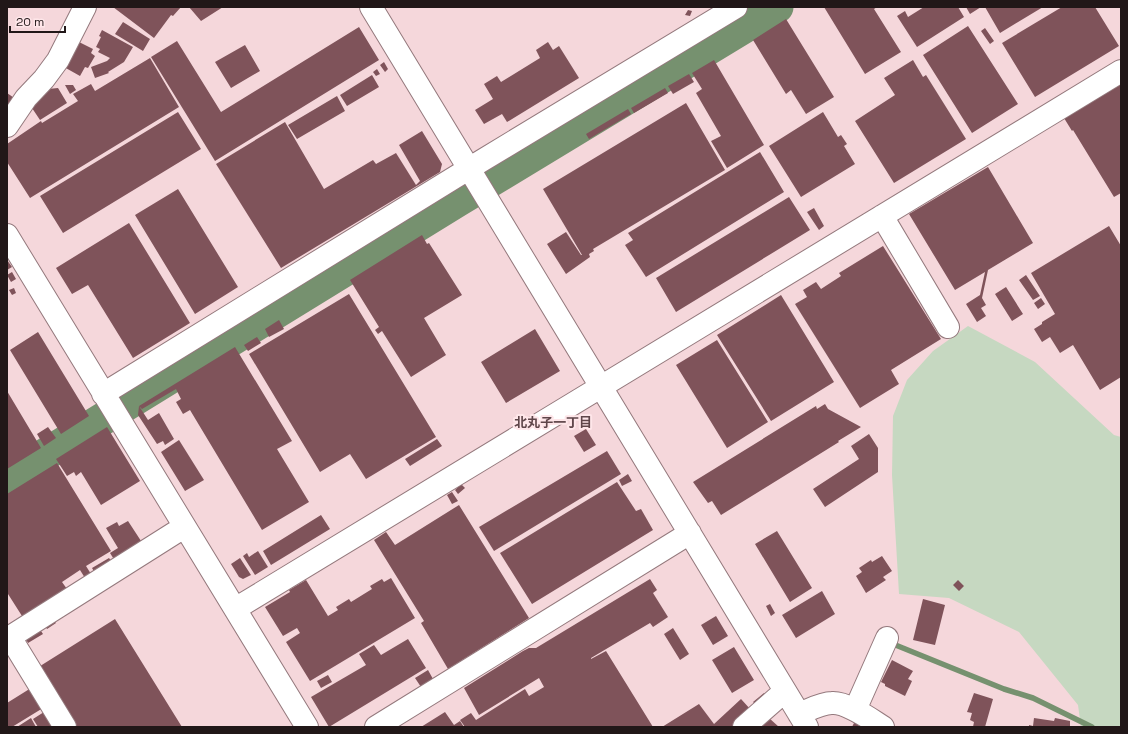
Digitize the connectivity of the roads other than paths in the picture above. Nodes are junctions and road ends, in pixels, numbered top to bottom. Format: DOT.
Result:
graph roads {
  1 [pos="85,7"];
  2 [pos="371,7"];
  3 [pos="736,7"];
  4 [pos="1121,71"];
  5 [pos="7,126"];
  6 [pos="472,172"];
  7 [pos="882,216"];
  8 [pos="7,235"];
  9 [pos="948,327"];
  10 [pos="601,386"];
  11 [pos="111,407"];
  12 [pos="184,527"];
  13 [pos="690,533"];
  14 [pos="235,609"];
  15 [pos="887,638"];
  16 [pos="785,691"];
  17 [pos="855,710"];
  18 [pos="803,720"];
  19 [pos="65,727"];
  20 [pos="307,727"];
  21 [pos="376,727"];
  22 [pos="744,727"];
  23 [pos="883,727"];
  1 -- 5 [label="street"];
  2 -- 6 [label="street"];
  3 -- 6 [label="street"];
  4 -- 7 [label="street"];
  6 -- 10 [label="street"];
  6 -- 11 [label="street"];
  7 -- 9 [label="street"];
  7 -- 10 [label="street"];
  8 -- 11 [label="street"];
  10 -- 13 [label="street"];
  10 -- 14 [label="street"];
  11 -- 12 [label="street"];
  12 -- 14 [label="street"];
  12 -- 19 [label="street"];
  13 -- 16 [label="street"];
  13 -- 21 [label="street"];
  14 -- 20 [label="street"];
  15 -- 17 [label="street"];
  16 -- 18 [label="street"];
  16 -- 22 [label="street"];
  17 -- 18 [label="street"];
  17 -- 23 [label="street"];
}
